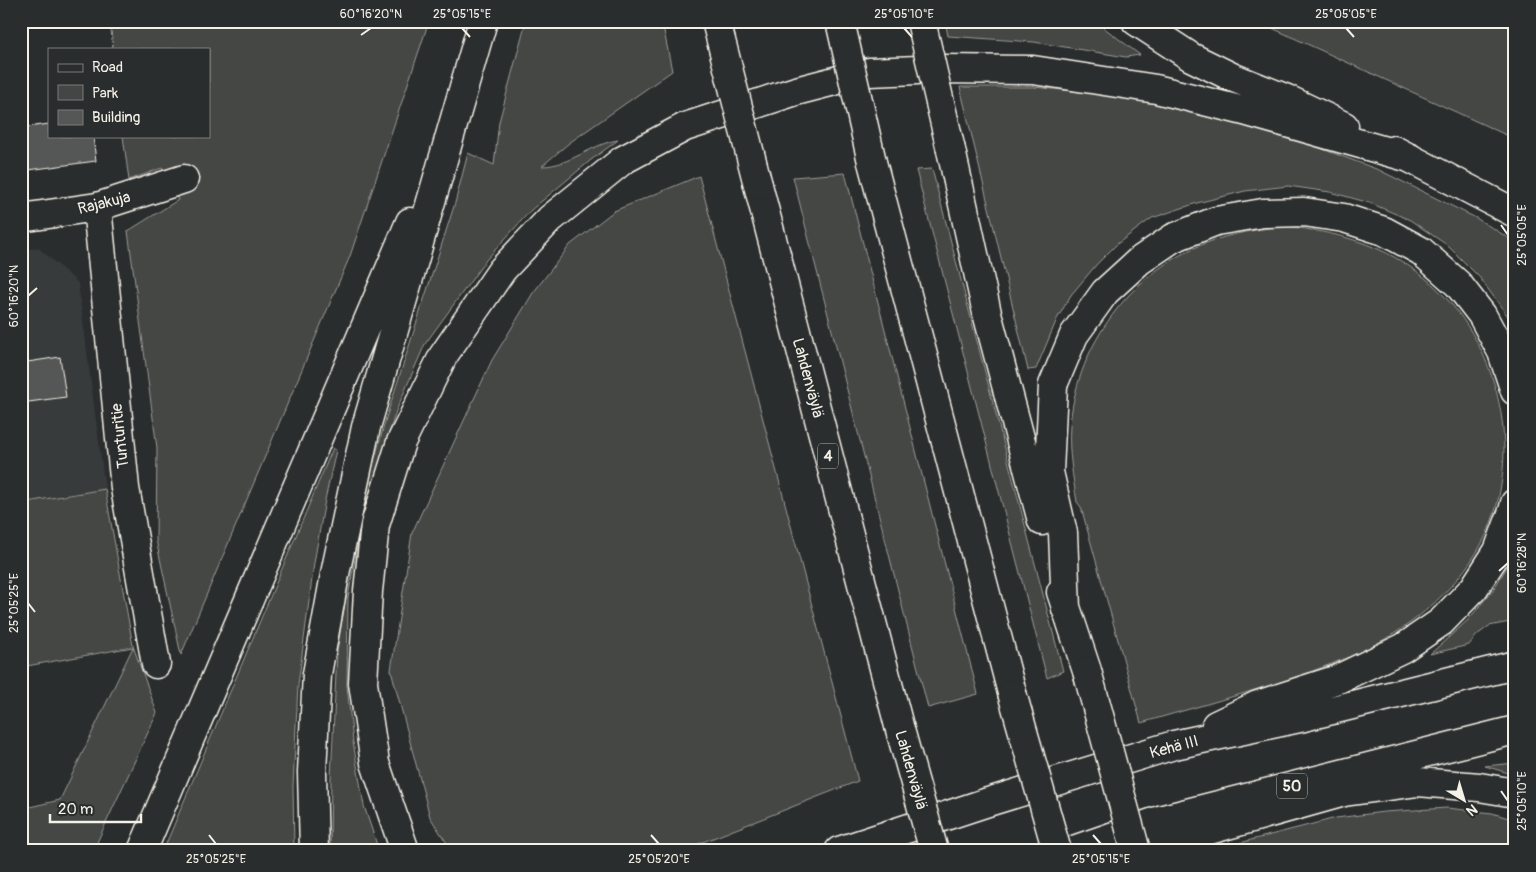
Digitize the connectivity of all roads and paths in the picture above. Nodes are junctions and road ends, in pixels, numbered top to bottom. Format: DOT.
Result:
graph roads {
  1 [pos="483,21"];
  2 [pos="716,21"];
  3 [pos="840,21"];
  4 [pos="921,21"];
  5 [pos="1136,21"];
  6 [pos="457,112"];
  7 [pos="1410,158"];
  8 [pos="184,179"];
  9 [pos="98,207"];
  10 [pos="1515,213"];
  11 [pos="21,218"];
  12 [pos="1515,390"];
  13 [pos="1515,503"];
  14 [pos="1066,610"];
  15 [pos="156,664"];
  16 [pos="1515,665"];
  17 [pos="1515,730"];
  18 [pos="1174,745"];
  19 [pos="1515,793"];
  20 [pos="142,851"];
  21 [pos="314,851"];
  22 [pos="405,851"];
  23 [pos="839,851"];
  24 [pos="934,851"];
  25 [pos="1057,851"];
  26 [pos="1071,851"];
  27 [pos="1110,851"];
  28 [pos="1136,851"];
  1 -- 6 [label="main road"];
  2 -- 24 [label="main road, Lahdenväylä / 4, bridge"];
  3 -- 25 [label="main road, bridge"];
  4 -- 14 [label="main road, bridge"];
  5 -- 7 [label="main road"];
  6 -- 20 [label="main road"];
  6 -- 21 [label="main road"];
  7 -- 10 [label="main road"];
  7 -- 22 [label="main road"];
  8 -- 9 [label="main road, Rajakuja"];
  9 -- 11 [label="main road, Rajakuja"];
  9 -- 15 [label="main road, Tunturitie"];
  12 -- 14 [label="main road"];
  13 -- 18 [label="main road"];
  14 -- 28 [label="main road, bridge"];
  16 -- 18 [label="main road, Kehä III"];
  17 -- 26 [label="main road, 50"];
  18 -- 23 [label="main road, Kehä III"];
  19 -- 27 [label="main road"];
}
